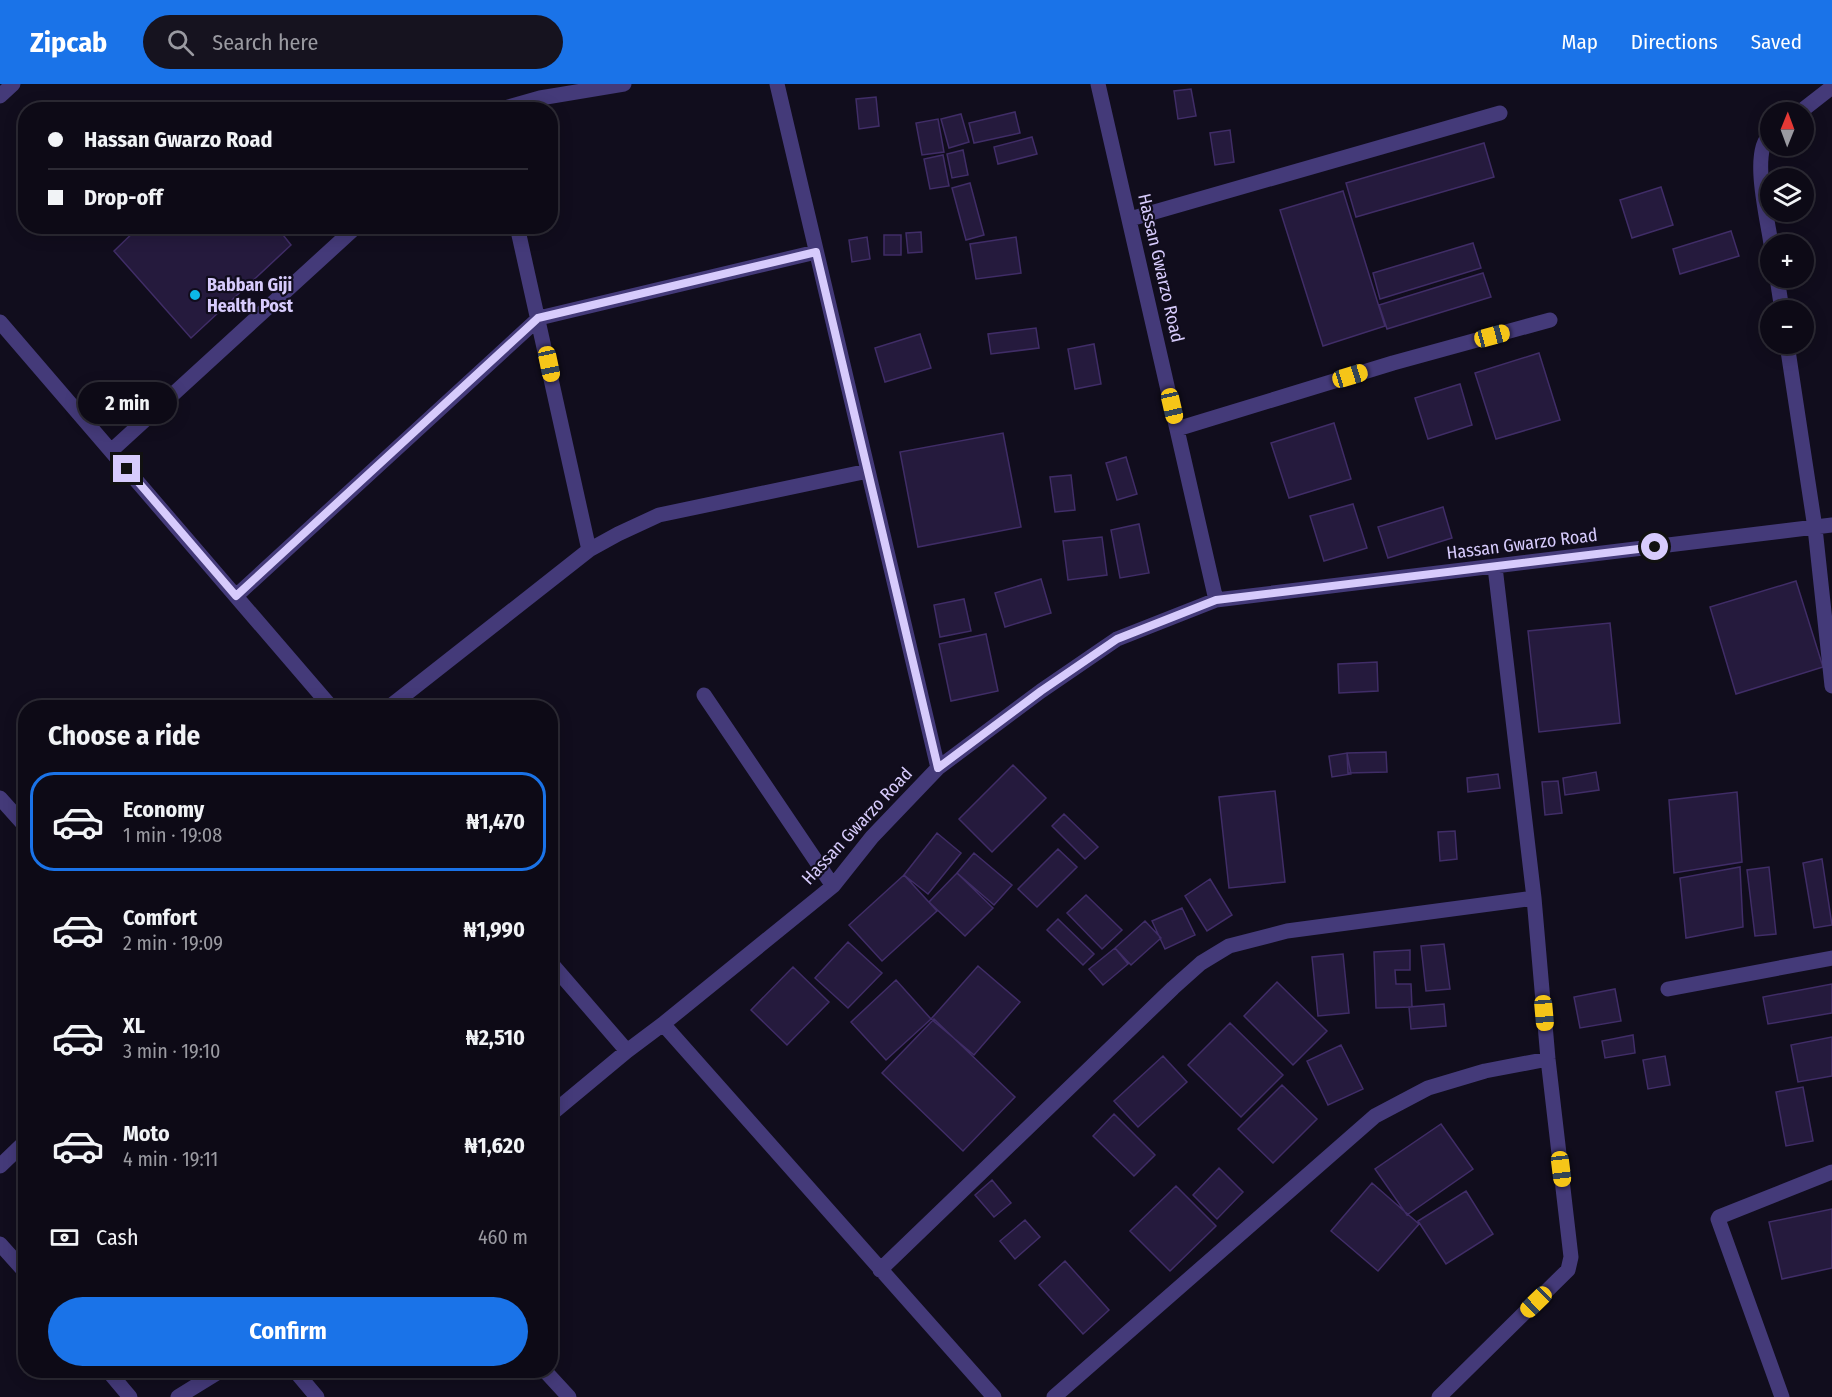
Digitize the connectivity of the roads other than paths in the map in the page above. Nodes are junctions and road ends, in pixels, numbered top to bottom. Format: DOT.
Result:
graph roads {
  1 [pos="13,84"];
  2 [pos="624,84"];
  3 [pos="777,84"];
  4 [pos="1098,84"];
  5 [pos="1832,87"];
  6 [pos="0,96"];
  7 [pos="526,102"];
  8 [pos="1813,102"];
  9 [pos="1500,113"];
  10 [pos="1760,156"];
  11 [pos="1130,219"];
  12 [pos="348,234"];
  13 [pos="519,234"];
  14 [pos="1771,234"];
  15 [pos="816,252"];
  16 [pos="538,318"];
  17 [pos="1550,320"];
  18 [pos="0,322"];
  19 [pos="1788,354"];
  20 [pos="1177,429"];
  21 [pos="111,451"];
  22 [pos="868,471"];
  23 [pos="1832,525"];
  24 [pos="1815,528"];
  25 [pos="589,550"];
  26 [pos="1496,567"];
  27 [pos="236,596"];
  28 [pos="1216,600"];
  29 [pos="1832,686"];
  30 [pos="704,695"];
  31 [pos="325,700"];
  32 [pos="398,700"];
  33 [pos="938,768"];
  34 [pos="0,798"];
  35 [pos="18,818"];
  36 [pos="833,886"];
  37 [pos="1534,898"];
  38 [pos="1832,958"];
  39 [pos="558,971"];
  40 [pos="1668,989"];
  41 [pos="663,1024"];
  42 [pos="627,1051"];
  43 [pos="1548,1059"];
  44 [pos="558,1108"];
  45 [pos="18,1149"];
  46 [pos="0,1166"];
  47 [pos="1832,1172"];
  48 [pos="0,1244"];
  49 [pos="18,1264"];
  50 [pos="880,1270"];
  51 [pos="114,1378"];
  52 [pos="209,1378"];
  53 [pos="301,1378"];
  54 [pos="551,1378"];
  55 [pos="130,1397"];
  56 [pos="178,1397"];
  57 [pos="317,1397"];
  58 [pos="569,1397"];
  59 [pos="994,1397"];
  60 [pos="1054,1397"];
  61 [pos="1439,1397"];
  62 [pos="1782,1397"];
  1 -- 6 [label="street"];
  2 -- 7 [label="street"];
  3 -- 15 [label="street"];
  4 -- 11 [label="street, Hassan Gwarzo Road"];
  5 -- 8 [label="street"];
  9 -- 11 [label="street"];
  10 -- 14 [label="street"];
  11 -- 20 [label="street, Hassan Gwarzo Road"];
  12 -- 21 [label="street"];
  13 -- 16 [label="street"];
  15 -- 16 [label="street"];
  15 -- 22 [label="street"];
  16 -- 25 [label="street"];
  16 -- 27 [label="street"];
  17 -- 20 [label="street"];
  18 -- 21 [label="street"];
  19 -- 24 [label="street"];
  20 -- 28 [label="street, Hassan Gwarzo Road"];
  21 -- 27 [label="street"];
  22 -- 25 [label="street"];
  22 -- 33 [label="street"];
  23 -- 24 [label="street, Hassan Gwarzo Road"];
  24 -- 26 [label="street, Hassan Gwarzo Road"];
  24 -- 29 [label="street"];
  25 -- 32 [label="street"];
  26 -- 28 [label="street, Hassan Gwarzo Road"];
  26 -- 37 [label="street"];
  27 -- 31 [label="street"];
  28 -- 33 [label="street, Hassan Gwarzo Road"];
  30 -- 36 [label="street"];
  33 -- 36 [label="street, Hassan Gwarzo Road"];
  34 -- 35 [label="street"];
  36 -- 41 [label="street, Hassan Gwarzo Road"];
  37 -- 43 [label="street"];
  37 -- 50 [label="street"];
  38 -- 40 [label="street"];
  39 -- 42 [label="street"];
  41 -- 42 [label="street, Hassan Gwarzo Road"];
  41 -- 50 [label="street"];
  42 -- 44 [label="street, Hassan Gwarzo Road"];
  43 -- 60 [label="street"];
  43 -- 61 [label="street"];
  45 -- 46 [label="street"];
  47 -- 62 [label="street"];
  48 -- 49 [label="street"];
  50 -- 59 [label="street"];
  51 -- 55 [label="street"];
  52 -- 56 [label="street"];
  53 -- 57 [label="street"];
  54 -- 58 [label="street"];
}
